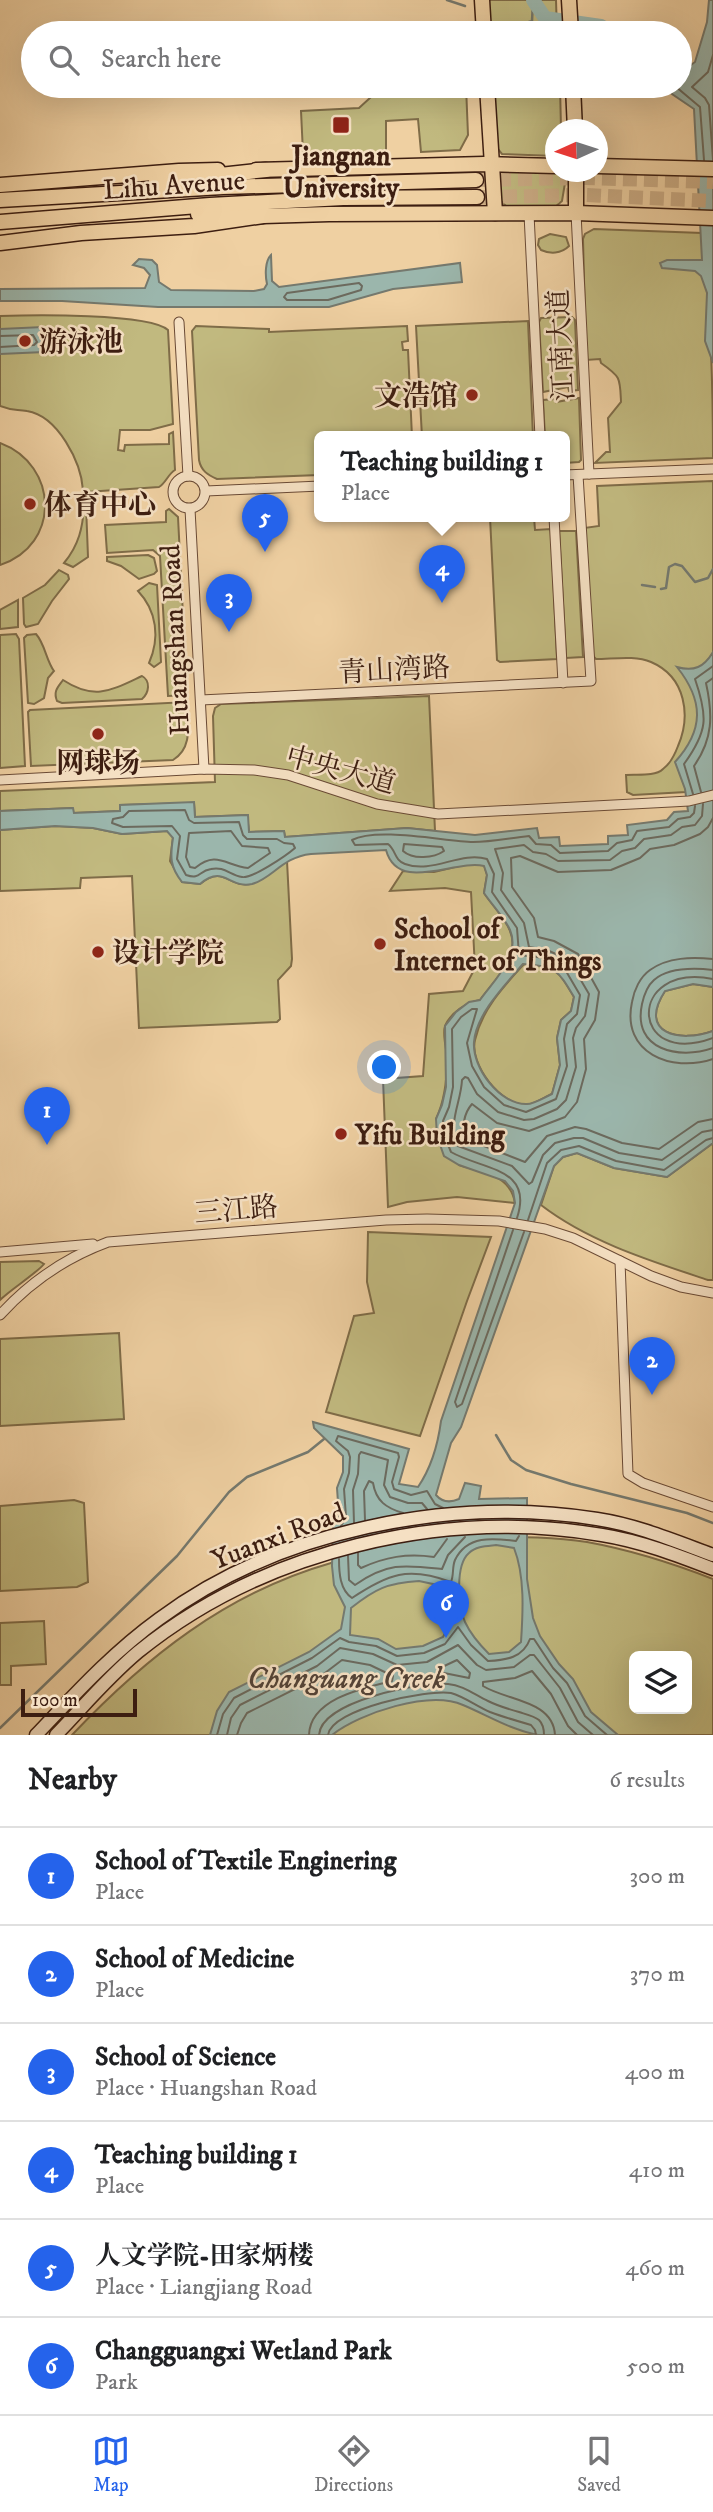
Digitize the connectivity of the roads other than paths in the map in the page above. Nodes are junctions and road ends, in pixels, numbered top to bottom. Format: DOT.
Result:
graph roads {
  1 [pos="482,0"];
  2 [pos="483,21"];
  3 [pos="488,98"];
  4 [pos="574,98"];
  5 [pos="574,119"];
  6 [pos="492,164"];
  7 [pos="545,166"];
  8 [pos="608,166"];
  9 [pos="713,169"];
  10 [pos="266,170"];
  11 [pos="476,180"];
  12 [pos="576,182"];
  13 [pos="0,185"];
  14 [pos="477,197"];
  15 [pos="26,198"];
  16 [pos="0,201"];
  17 [pos="495,213"];
  18 [pos="576,213"];
  19 [pos="529,214"];
  20 [pos="74,215"];
  21 [pos="263,216"];
  22 [pos="51,218"];
  23 [pos="713,218"];
  24 [pos="0,222"];
  25 [pos="0,228"];
  26 [pos="0,243"];
  27 [pos="179,322"];
  28 [pos="540,431"];
  29 [pos="713,469"];
  30 [pos="589,474"];
  31 [pos="570,475"];
  32 [pos="578,475"];
  33 [pos="188,476"];
  34 [pos="314,486"];
  35 [pos="206,491"];
  36 [pos="190,509"];
  37 [pos="554,522"];
  38 [pos="563,683"];
  39 [pos="201,700"];
  40 [pos="204,769"];
  41 [pos="0,780"];
  42 [pos="713,795"];
  43 [pos="108,1242"];
  44 [pos="0,1252"];
  45 [pos="620,1261"];
  46 [pos="713,1293"];
  47 [pos="0,1315"];
  48 [pos="713,1507"];
  49 [pos="713,1555"];
  50 [pos="713,1569"];
  51 [pos="36,1735"];
  52 [pos="56,1735"];
  1 -- 2 [label="main road"];
  3 -- 6 [label="main road"];
  4 -- 5 [label="main road"];
  6 -- 7 [label="main road"];
  6 -- 10 [label="main road"];
  6 -- 17 [label="main road"];
  8 -- 9 [label="main road"];
  10 -- 13 [label="main road"];
  10 -- 15 [label="main road"];
  11 -- 15 [label="main road, Lihu Avenue"];
  12 -- 18 [label="main road"];
  14 -- 20 [label="main road, Lihu Avenue"];
  15 -- 16 [label="main road, Lihu Avenue"];
  17 -- 19 [label="main road"];
  17 -- 21 [label="main road"];
  18 -- 19 [label="main road"];
  18 -- 23 [label="main road"];
  18 -- 30 [label="street, 江南大道"];
  19 -- 28 [label="street, 江南大道"];
  20 -- 21 [label="main road"];
  20 -- 22 [label="main road, Lihu Avenue"];
  21 -- 26 [label="main road"];
  22 -- 24 [label="main road, Lihu Avenue"];
  22 -- 25 [label="main road"];
  27 -- 33 [label="street, Huangshan Road"];
  29 -- 30 [label="street"];
  30 -- 32 [label="street"];
  31 -- 32 [label="street"];
  32 -- 38 [label="street, 青山湾路"];
  33 -- 35 [label="street"];
  33 -- 36 [label="street, Huangshan Road"];
  34 -- 35 [label="street"];
  35 -- 36 [label="street, Huangshan Road"];
  36 -- 39 [label="street, Huangshan Road"];
  37 -- 38 [label="street"];
  38 -- 39 [label="street, 青山湾路"];
  39 -- 40 [label="street, Huangshan Road"];
  40 -- 41 [label="street, 中央大道"];
  40 -- 42 [label="street, 中央大道"];
  43 -- 44 [label="street"];
  43 -- 45 [label="street, 三江路"];
  43 -- 47 [label="street, 三江路"];
  45 -- 46 [label="street, 三江路"];
  45 -- 48 [label="street"];
  49 -- 51 [label="main road, Yuanxi Road"];
  50 -- 52 [label="main road, Yuanxi Road"];
}
